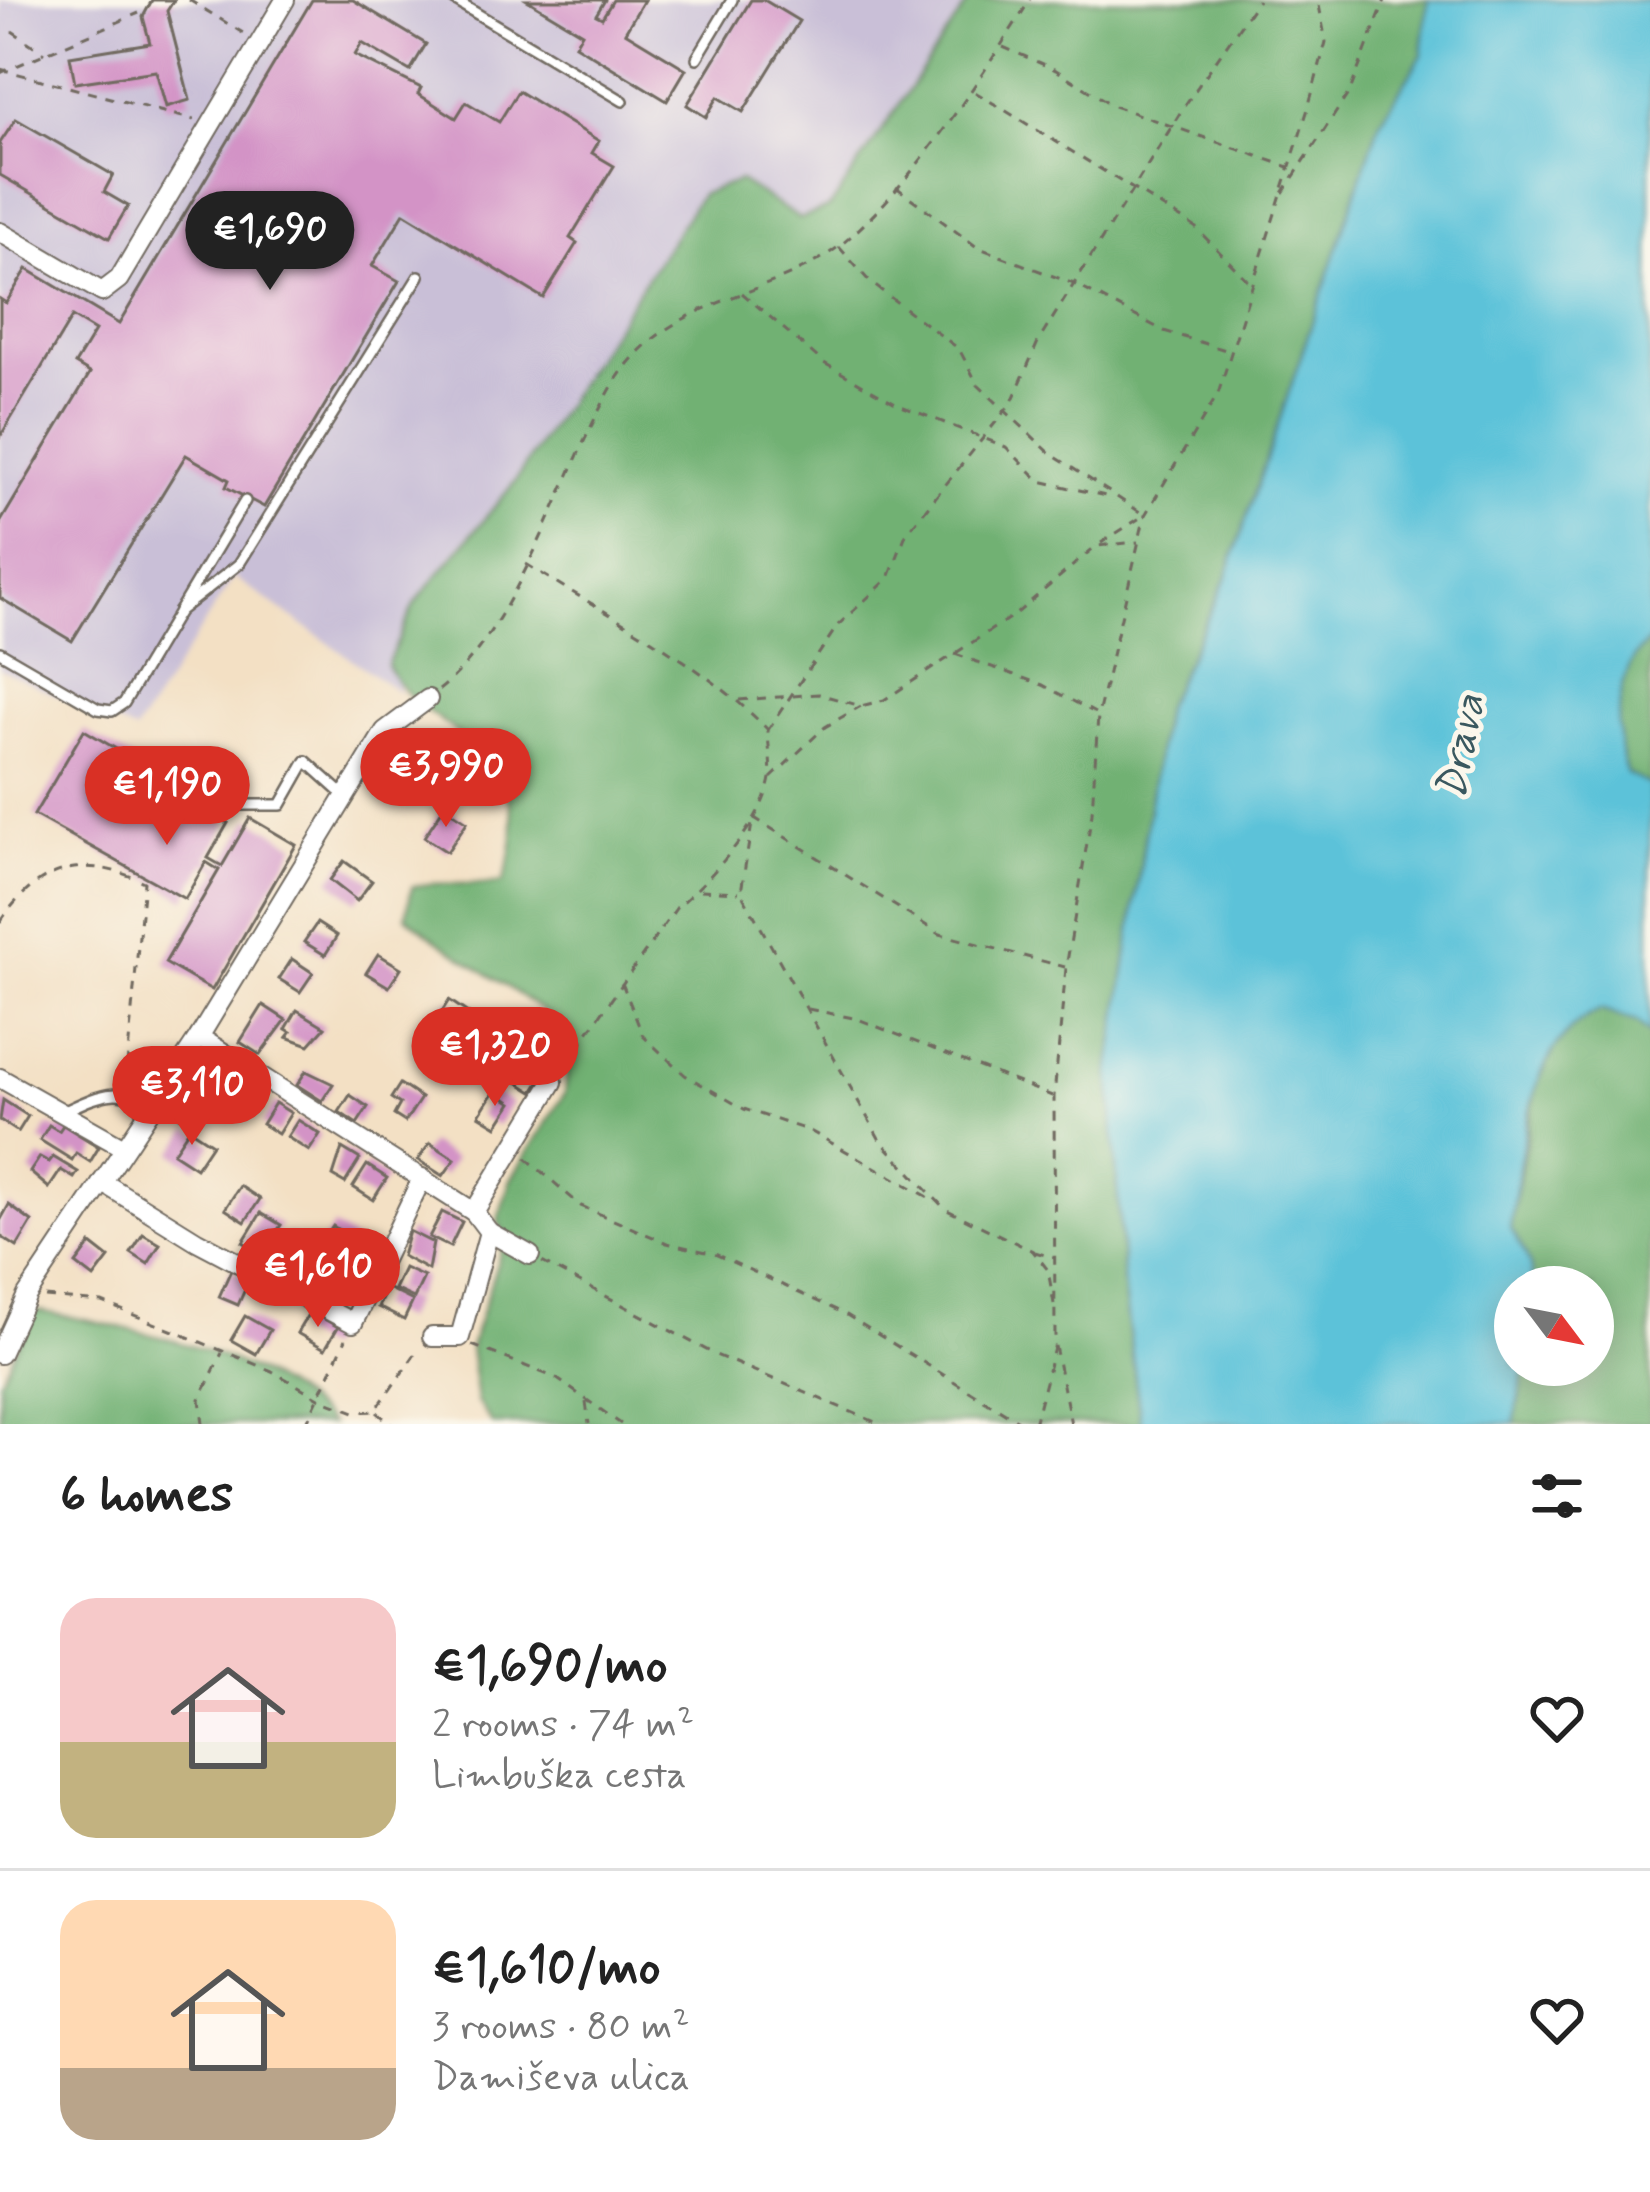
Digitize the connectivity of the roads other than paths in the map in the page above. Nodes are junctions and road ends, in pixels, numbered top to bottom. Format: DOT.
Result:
graph roads {
  1 [pos="285,0"];
  2 [pos="454,0"];
  3 [pos="732,0"];
  4 [pos="697,58"];
  5 [pos="623,101"];
  6 [pos="0,232"];
  7 [pos="419,276"];
  8 [pos="245,500"];
  9 [pos="178,611"];
  10 [pos="0,652"];
  11 [pos="428,699"];
  12 [pos="148,758"];
  13 [pos="346,797"];
  14 [pos="199,1037"];
  15 [pos="0,1078"];
  16 [pos="553,1082"];
  17 [pos="63,1112"];
  18 [pos="144,1119"];
  19 [pos="124,1148"];
  20 [pos="422,1178"];
  21 [pos="102,1182"];
  22 [pos="475,1211"];
  23 [pos="489,1232"];
  24 [pos="530,1256"];
  25 [pos="432,1336"];
  26 [pos="0,1354"];
  1 -- 6 [label="street"];
  2 -- 5 [label="lane"];
  3 -- 4 [label="lane"];
  7 -- 9 [label="lane"];
  8 -- 9 [label="lane"];
  9 -- 10 [label="lane"];
  11 -- 13 [label="street"];
  12 -- 13 [label="lane"];
  13 -- 14 [label="street"];
  14 -- 18 [label="street"];
  14 -- 20 [label="street"];
  15 -- 17 [label="street"];
  16 -- 22 [label="street"];
  17 -- 18 [label="lane"];
  17 -- 19 [label="street"];
  18 -- 19 [label="street"];
  19 -- 21 [label="street"];
  20 -- 21 [label="street"];
  20 -- 22 [label="street"];
  21 -- 26 [label="street"];
  22 -- 23 [label="street"];
  23 -- 24 [label="street"];
  23 -- 25 [label="street"];
}
